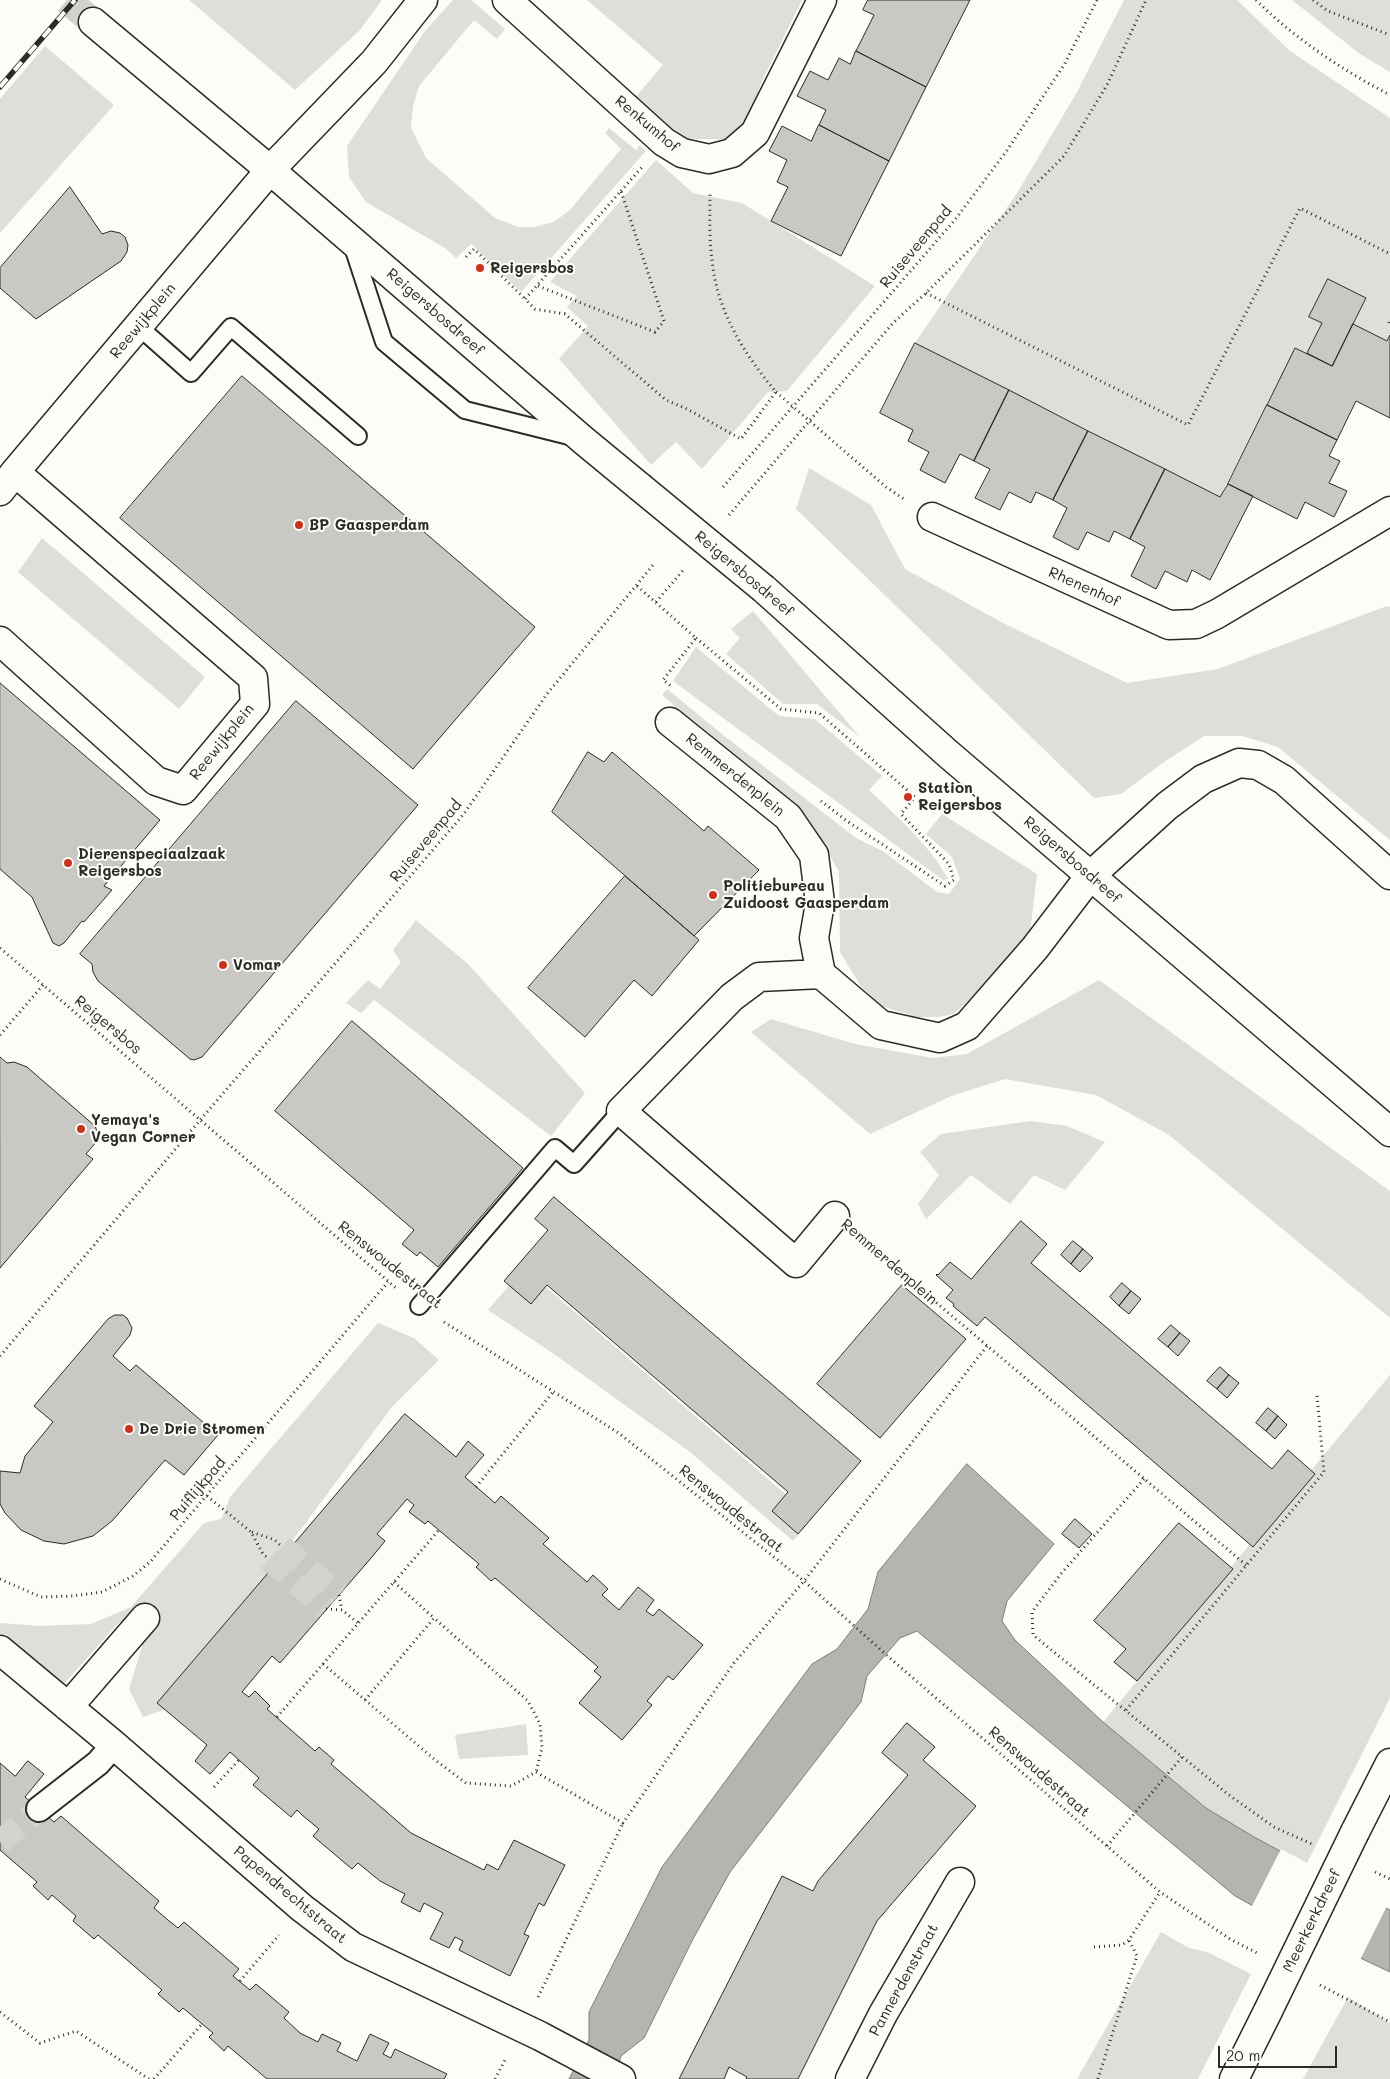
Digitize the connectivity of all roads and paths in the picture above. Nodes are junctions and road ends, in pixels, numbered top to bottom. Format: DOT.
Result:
graph roads {
  1 [pos="423,0"];
  2 [pos="507,0"];
  3 [pos="822,0"];
  4 [pos="1097,0"];
  5 [pos="1146,0"];
  6 [pos="1256,0"];
  7 [pos="1313,0"];
  8 [pos="93,22"];
  9 [pos="1390,35"];
  10 [pos="1390,95"];
  11 [pos="709,159"];
  12 [pos="270,170"];
  13 [pos="351,239"];
  14 [pos="1390,254"];
  15 [pos="466,257"];
  16 [pos="538,286"];
  17 [pos="926,294"];
  18 [pos="525,299"];
  19 [pos="138,326"];
  20 [pos="776,392"];
  21 [pos="793,406"];
  22 [pos="809,419"];
  23 [pos="358,436"];
  24 [pos="583,440"];
  25 [pos="8,482"];
  26 [pos="723,487"];
  27 [pos="1390,511"];
  28 [pos="932,517"];
  29 [pos="726,518"];
  30 [pos="688,564"];
  31 [pos="653,565"];
  32 [pos="637,586"];
  33 [pos="656,602"];
  34 [pos="696,638"];
  35 [pos="0,641"];
  36 [pos="678,692"];
  37 [pos="670,722"];
  38 [pos="816,797"];
  39 [pos="1390,874"];
  40 [pos="1090,876"];
  41 [pos="0,948"];
  42 [pos="821,974"];
  43 [pos="43,985"];
  44 [pos="0,1035"];
  45 [pos="621,1111"];
  46 [pos="201,1119"];
  47 [pos="1390,1132"];
  48 [pos="835,1216"];
  49 [pos="388,1282"];
  50 [pos="419,1306"];
  51 [pos="987,1346"];
  52 [pos="0,1356"];
  53 [pos="553,1392"];
  54 [pos="1317,1395"];
  55 [pos="1144,1479"];
  56 [pos="476,1487"];
  57 [pos="207,1496"];
  58 [pos="439,1530"];
  59 [pos="251,1532"];
  60 [pos="282,1546"];
  61 [pos="269,1559"];
  62 [pos="1246,1565"];
  63 [pos="0,1579"];
  64 [pos="804,1581"];
  65 [pos="394,1582"];
  66 [pos="339,1594"];
  67 [pos="326,1610"];
  68 [pos="342,1610"];
  69 [pos="145,1618"];
  70 [pos="434,1618"];
  71 [pos="358,1624"];
  72 [pos="0,1650"];
  73 [pos="323,1664"];
  74 [pos="364,1700"];
  75 [pos="68,1707"];
  76 [pos="1126,1710"];
  77 [pos="277,1717"];
  78 [pos="114,1745"];
  79 [pos="1182,1758"];
  80 [pos="1390,1764"];
  81 [pos="536,1772"];
  82 [pos="39,1809"];
  83 [pos="623,1823"];
  84 [pos="1107,1846"];
  85 [pos="1319,1847"];
  86 [pos="1372,1871"];
  87 [pos="1390,1879"];
  88 [pos="960,1882"];
  89 [pos="1160,1892"];
  90 [pos="302,1908"];
  91 [pos="1230,1939"];
  92 [pos="1128,1940"];
  93 [pos="1094,1946"];
  94 [pos="240,1981"];
  95 [pos="0,2012"];
  96 [pos="202,2024"];
  97 [pos="523,2028"];
  98 [pos="149,2079"];
  99 [pos="154,2079"];
  100 [pos="494,2079"];
  101 [pos="621,2079"];
  102 [pos="850,2079"];
  103 [pos="1098,2079"];
  104 [pos="1234,2079"];
  1 -- 12 [label="street"];
  2 -- 11 [label="street, Renkumhof"];
  3 -- 11 [label="street, Renkumhof"];
  4 -- 21 [label="path, Ruiseveenpad"];
  5 -- 17 [label="path"];
  6 -- 10 [label="path"];
  7 -- 9 [label="path"];
  8 -- 12 [label="street, Reigersbosdreef"];
  11 -- 20 [label="path"];
  12 -- 13 [label="street, Reigersbosdreef"];
  12 -- 19 [label="street, Reewijkplein"];
  13 -- 24 [label="street, Reigersbosdreef"];
  13 -- 24 [label="lane"];
  14 -- 17 [label="path"];
  15 -- 18 [label="path"];
  16 -- 16 [label="path"];
  16 -- 18 [label="path"];
  17 -- 22 [label="path"];
  18 -- 20 [label="path"];
  19 -- 23 [label="lane"];
  19 -- 25 [label="street, Reewijkplein"];
  20 -- 21 [label="path"];
  21 -- 22 [label="path"];
  21 -- 26 [label="path, Ruiseveenpad"];
  22 -- 28 [label="path"];
  22 -- 29 [label="path"];
  24 -- 40 [label="street, Reigersbosdreef, bridge"];
  25 -- 35 [label="street, Reewijkplein"];
  27 -- 28 [label="street, Rhenenhof"];
  30 -- 33 [label="path"];
  31 -- 32 [label="path, Ruiseveenpad"];
  32 -- 33 [label="path"];
  32 -- 46 [label="path, Ruiseveenpad"];
  33 -- 34 [label="path"];
  34 -- 36 [label="path"];
  34 -- 38 [label="path"];
  37 -- 42 [label="street, Remmerdenplein"];
  39 -- 40 [label="street"];
  40 -- 42 [label="street"];
  40 -- 47 [label="street, Reigersbosdreef"];
  41 -- 43 [label="path, Reigersbos"];
  42 -- 45 [label="street"];
  43 -- 44 [label="path"];
  43 -- 46 [label="path, Reigersbos"];
  45 -- 48 [label="street, Remmerdenplein"];
  45 -- 50 [label="lane"];
  46 -- 49 [label="path, Renswoudestraat"];
  46 -- 52 [label="path, Ruiseveenpad"];
  48 -- 51 [label="path, Remmerdenplein"];
  49 -- 50 [label="path, Renswoudestraat"];
  49 -- 57 [label="path, Puiflijkpad"];
  50 -- 53 [label="path, Renswoudestraat"];
  51 -- 55 [label="path, Remmerdenplein"];
  51 -- 64 [label="path"];
  53 -- 56 [label="path"];
  53 -- 64 [label="path, Renswoudestraat"];
  54 -- 62 [label="path"];
  55 -- 62 [label="path, Remmerdenplein"];
  55 -- 76 [label="path"];
  57 -- 59 [label="path"];
  57 -- 63 [label="path, Puiflijkpad"];
  58 -- 65 [label="path"];
  59 -- 60 [label="path"];
  59 -- 61 [label="path"];
  62 -- 76 [label="path"];
  64 -- 83 [label="path"];
  64 -- 84 [label="path, Renswoudestraat"];
  65 -- 70 [label="path"];
  65 -- 71 [label="path"];
  66 -- 68 [label="path"];
  67 -- 68 [label="path"];
  68 -- 71 [label="path"];
  69 -- 75 [label="street"];
  70 -- 74 [label="path"];
  70 -- 81 [label="path"];
  71 -- 73 [label="path"];
  72 -- 75 [label="street, Papendrechtstraat"];
  73 -- 74 [label="path"];
  73 -- 77 [label="path"];
  74 -- 81 [label="path"];
  75 -- 78 [label="street, Papendrechtstraat"];
  76 -- 79 [label="path"];
  78 -- 82 [label="street"];
  78 -- 90 [label="street, Papendrechtstraat"];
  79 -- 84 [label="path"];
  79 -- 85 [label="path"];
  80 -- 104 [label="street, Meerkerkdreef, bridge"];
  81 -- 83 [label="path"];
  83 -- 97 [label="path"];
  84 -- 89 [label="path, Renswoudestraat"];
  86 -- 87 [label="path"];
  88 -- 102 [label="street, Pannerdenstraat"];
  89 -- 91 [label="path, Renswoudestraat"];
  89 -- 92 [label="path"];
  90 -- 94 [label="path"];
  90 -- 97 [label="street, Papendrechtstraat"];
  92 -- 93 [label="path"];
  92 -- 103 [label="path"];
  95 -- 98 [label="path"];
  96 -- 99 [label="path"];
  97 -- 100 [label="path"];
  97 -- 101 [label="street, Papendrechtstraat"];
}
